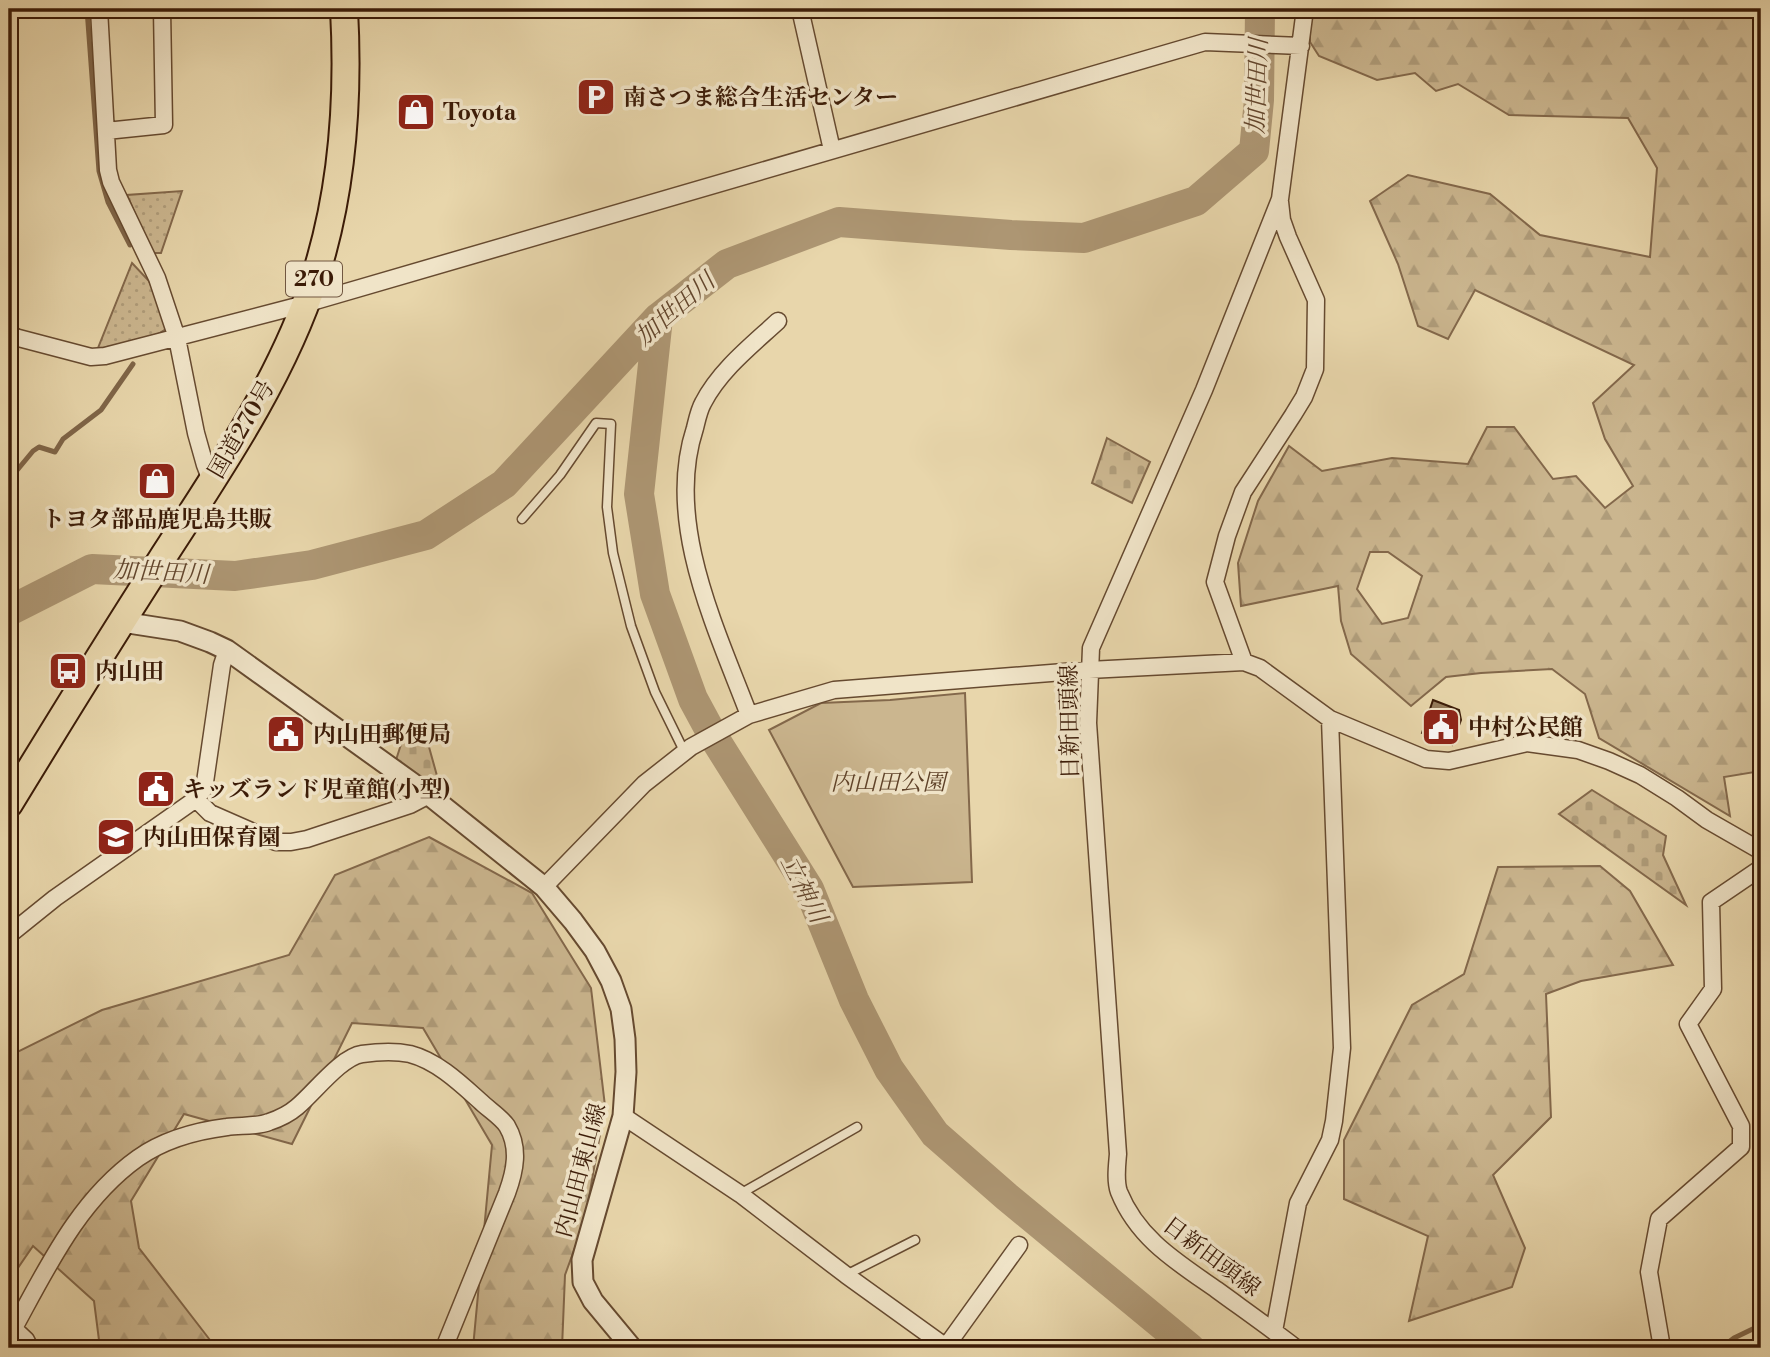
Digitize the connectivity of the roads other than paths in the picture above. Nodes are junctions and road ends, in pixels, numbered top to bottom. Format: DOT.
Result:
graph roads {
  1 [pos="99,9"];
  2 [pos="162,9"];
  3 [pos="344,9"];
  4 [pos="800,9"];
  5 [pos="1305,9"];
  6 [pos="1296,45"];
  7 [pos="106,131"];
  8 [pos="832,150"];
  9 [pos="1280,199"];
  10 [pos="305,304"];
  11 [pos="778,321"];
  12 [pos="10,336"];
  13 [pos="177,338"];
  14 [pos="211,481"];
  15 [pos="522,519"];
  16 [pos="126,614"];
  17 [pos="228,650"];
  18 [pos="1244,662"];
  19 [pos="1089,670"];
  20 [pos="742,719"];
  21 [pos="1330,719"];
  22 [pos="687,749"];
  23 [pos="429,795"];
  24 [pos="196,799"];
  25 [pos="9,804"];
  26 [pos="1761,851"];
  27 [pos="1761,868"];
  28 [pos="544,887"];
  29 [pos="9,935"];
  30 [pos="623,1116"];
  31 [pos="858,1126"];
  32 [pos="740,1194"];
  33 [pos="915,1240"];
  34 [pos="1019,1245"];
  35 [pos="846,1275"];
  36 [pos="11,1326"];
  37 [pos="1274,1331"];
  38 [pos="30,1348"];
  39 [pos="444,1348"];
  40 [pos="632,1348"];
  41 [pos="946,1348"];
  42 [pos="1295,1348"];
  43 [pos="1662,1348"];
  1 -- 7 [label="street"];
  2 -- 7 [label="street"];
  3 -- 10 [label="highway, 国道270号 / 270"];
  4 -- 8 [label="street"];
  5 -- 6 [label="street, 日新田頭線"];
  6 -- 8 [label="street"];
  6 -- 9 [label="street, 日新田頭線"];
  7 -- 13 [label="street"];
  8 -- 10 [label="street"];
  9 -- 18 [label="street"];
  9 -- 19 [label="street, 日新田頭線"];
  10 -- 13 [label="street"];
  10 -- 14 [label="highway, 国道270号 / 270"];
  11 -- 20 [label="street"];
  12 -- 13 [label="street"];
  13 -- 14 [label="street"];
  14 -- 16 [label="highway, 国道270号 / 270"];
  15 -- 22 [label="lane"];
  16 -- 17 [label="street, 内山田東山線"];
  16 -- 25 [label="highway, 国道270号 / 270"];
  17 -- 23 [label="street, 内山田東山線"];
  17 -- 24 [label="street"];
  18 -- 19 [label="street"];
  18 -- 21 [label="street"];
  19 -- 20 [label="street"];
  19 -- 37 [label="street, 日新田頭線"];
  20 -- 22 [label="street"];
  21 -- 26 [label="street"];
  21 -- 37 [label="street"];
  22 -- 28 [label="street"];
  23 -- 24 [label="street"];
  23 -- 28 [label="street, 内山田東山線"];
  24 -- 29 [label="street"];
  27 -- 43 [label="street"];
  28 -- 30 [label="street, 内山田東山線"];
  30 -- 32 [label="street"];
  30 -- 40 [label="street, 内山田東山線"];
  31 -- 32 [label="lane"];
  32 -- 35 [label="street"];
  33 -- 35 [label="lane"];
  34 -- 41 [label="street"];
  35 -- 41 [label="street"];
  36 -- 38 [label="street"];
  36 -- 39 [label="street"];
  37 -- 42 [label="street, 日新田頭線"];
}
